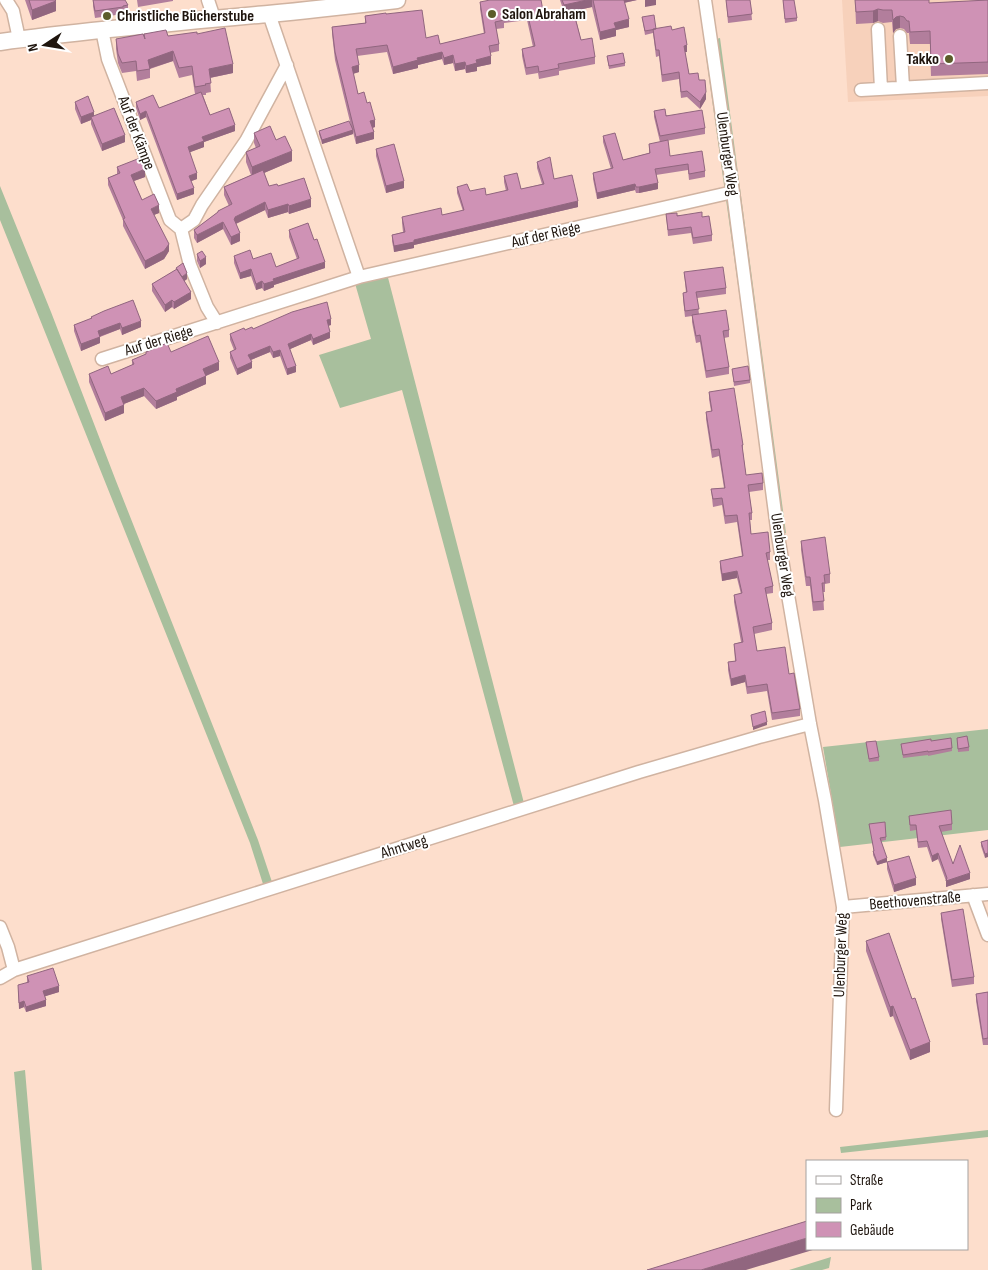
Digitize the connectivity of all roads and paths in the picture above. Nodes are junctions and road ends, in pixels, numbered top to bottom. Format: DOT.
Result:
graph roads {
  1 [pos="6,0"];
  2 [pos="208,0"];
  3 [pos="397,0"];
  4 [pos="705,0"];
  5 [pos="269,14"];
  6 [pos="214,18"];
  7 [pos="878,29"];
  8 [pos="102,30"];
  9 [pos="900,36"];
  10 [pos="19,40"];
  11 [pos="0,42"];
  12 [pos="287,65"];
  13 [pos="988,83"];
  14 [pos="903,87"];
  15 [pos="881,89"];
  16 [pos="861,90"];
  17 [pos="733,192"];
  18 [pos="181,229"];
  19 [pos="359,277"];
  20 [pos="217,323"];
  21 [pos="102,359"];
  22 [pos="810,724"];
  23 [pos="988,894"];
  24 [pos="973,895"];
  25 [pos="843,907"];
  26 [pos="0,927"];
  27 [pos="988,935"];
  28 [pos="14,970"];
  29 [pos="0,978"];
  30 [pos="836,1110"];
  1 -- 10 [label="street"];
  2 -- 6 [label="street"];
  3 -- 5 [label="main road"];
  4 -- 17 [label="street, Ulenburger Weg"];
  5 -- 6 [label="main road"];
  5 -- 12 [label="street"];
  6 -- 8 [label="main road"];
  7 -- 15 [label="street"];
  8 -- 10 [label="main road"];
  8 -- 18 [label="street, Auf der Kämpe"];
  9 -- 14 [label="street"];
  10 -- 11 [label="main road"];
  12 -- 18 [label="street"];
  12 -- 19 [label="street"];
  13 -- 14 [label="street"];
  14 -- 15 [label="street"];
  15 -- 16 [label="street"];
  17 -- 19 [label="street, Auf der Riege"];
  17 -- 22 [label="street, Ulenburger Weg"];
  18 -- 20 [label="street, Auf der Kämpe"];
  19 -- 20 [label="street, Auf der Riege"];
  20 -- 21 [label="street, Auf der Riege"];
  22 -- 25 [label="street, Ulenburger Weg"];
  22 -- 28 [label="street, Ahntweg"];
  23 -- 24 [label="street, Beethovenstraße"];
  24 -- 25 [label="street, Beethovenstraße"];
  24 -- 27 [label="street"];
  25 -- 30 [label="street, Ulenburger Weg"];
  26 -- 28 [label="street"];
  28 -- 29 [label="street, Ahntweg"];
}
